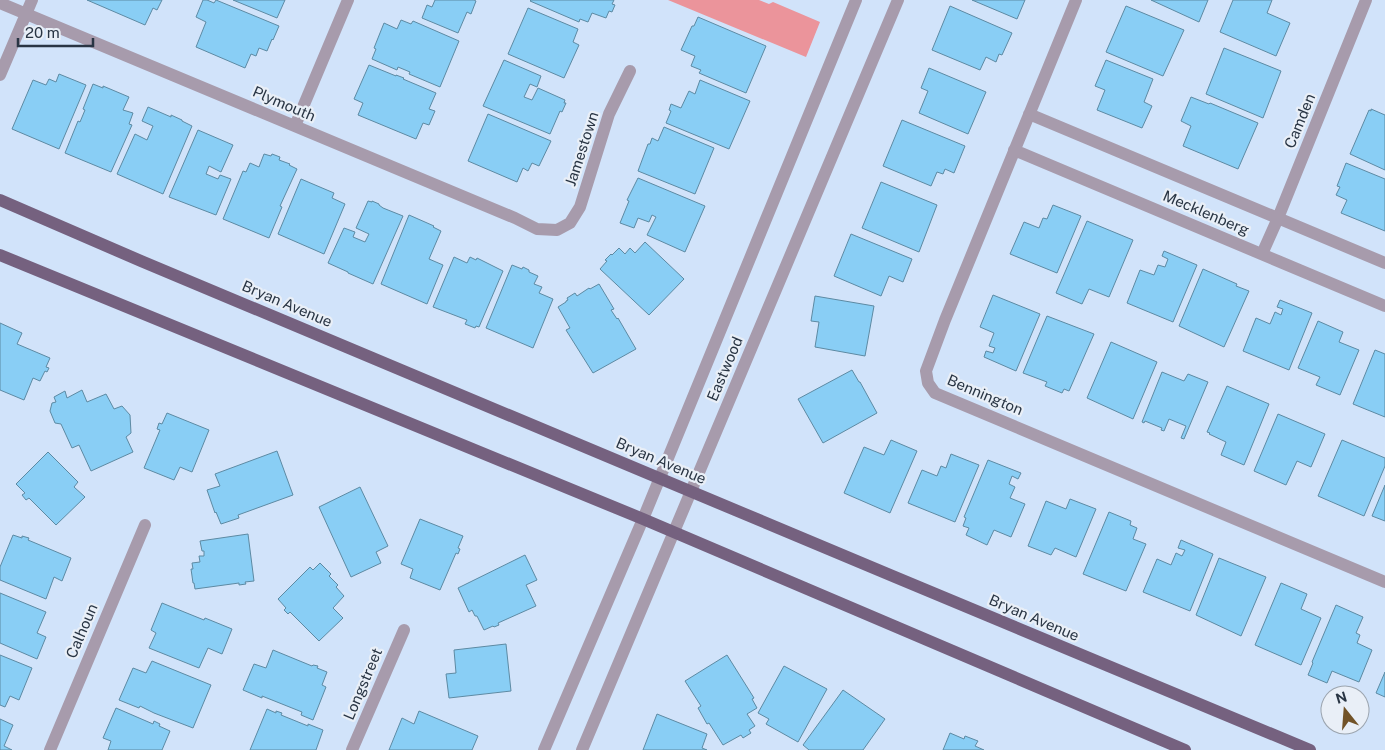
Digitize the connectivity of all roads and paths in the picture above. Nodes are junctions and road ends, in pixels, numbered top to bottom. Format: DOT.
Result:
graph roads {
  1 [pos="32,0"];
  2 [pos="348,0"];
  3 [pos="856,0"];
  4 [pos="898,0"];
  5 [pos="1076,0"];
  6 [pos="1366,0"];
  7 [pos="0,3"];
  8 [pos="26,14"];
  9 [pos="630,71"];
  10 [pos="0,75"];
  11 [pos="1029,114"];
  12 [pos="295,126"];
  13 [pos="1014,150"];
  14 [pos="0,200"];
  15 [pos="1278,218"];
  16 [pos="557,230"];
  17 [pos="1262,254"];
  18 [pos="0,255"];
  19 [pos="1385,263"];
  20 [pos="1385,306"];
  21 [pos="659,478"];
  22 [pos="691,491"];
  23 [pos="643,518"];
  24 [pos="145,525"];
  25 [pos="673,532"];
  26 [pos="1385,582"];
  27 [pos="404,630"];
  28 [pos="50,750"];
  29 [pos="352,750"];
  30 [pos="544,750"];
  31 [pos="582,750"];
  32 [pos="1185,750"];
  33 [pos="1310,750"];
  1 -- 8 [label="street"];
  2 -- 12 [label="street"];
  3 -- 21 [label="street, Eastwood"];
  4 -- 22 [label="street, Eastwood"];
  5 -- 11 [label="street, Bennington"];
  6 -- 15 [label="street, Camden"];
  7 -- 8 [label="street, Plymouth"];
  8 -- 10 [label="street"];
  8 -- 12 [label="street, Plymouth"];
  9 -- 16 [label="street, Jamestown"];
  11 -- 13 [label="street, Bennington"];
  11 -- 15 [label="street, Mecklenberg"];
  12 -- 16 [label="street, Plymouth"];
  13 -- 17 [label="street, Mecklenberg"];
  13 -- 26 [label="street, Bennington"];
  14 -- 21 [label="main road, Bryan Avenue"];
  15 -- 17 [label="street, Camden"];
  15 -- 19 [label="street, Mecklenberg"];
  17 -- 20 [label="street, Mecklenberg"];
  18 -- 23 [label="main road"];
  21 -- 22 [label="main road, Bryan Avenue"];
  21 -- 23 [label="street, Eastwood"];
  22 -- 25 [label="street, Eastwood"];
  22 -- 33 [label="main road, Bryan Avenue"];
  23 -- 25 [label="main road"];
  23 -- 30 [label="street, Eastwood"];
  24 -- 28 [label="street, Calhoun"];
  25 -- 31 [label="street, Eastwood"];
  25 -- 32 [label="main road"];
  27 -- 29 [label="street, Longstreet"];
}
